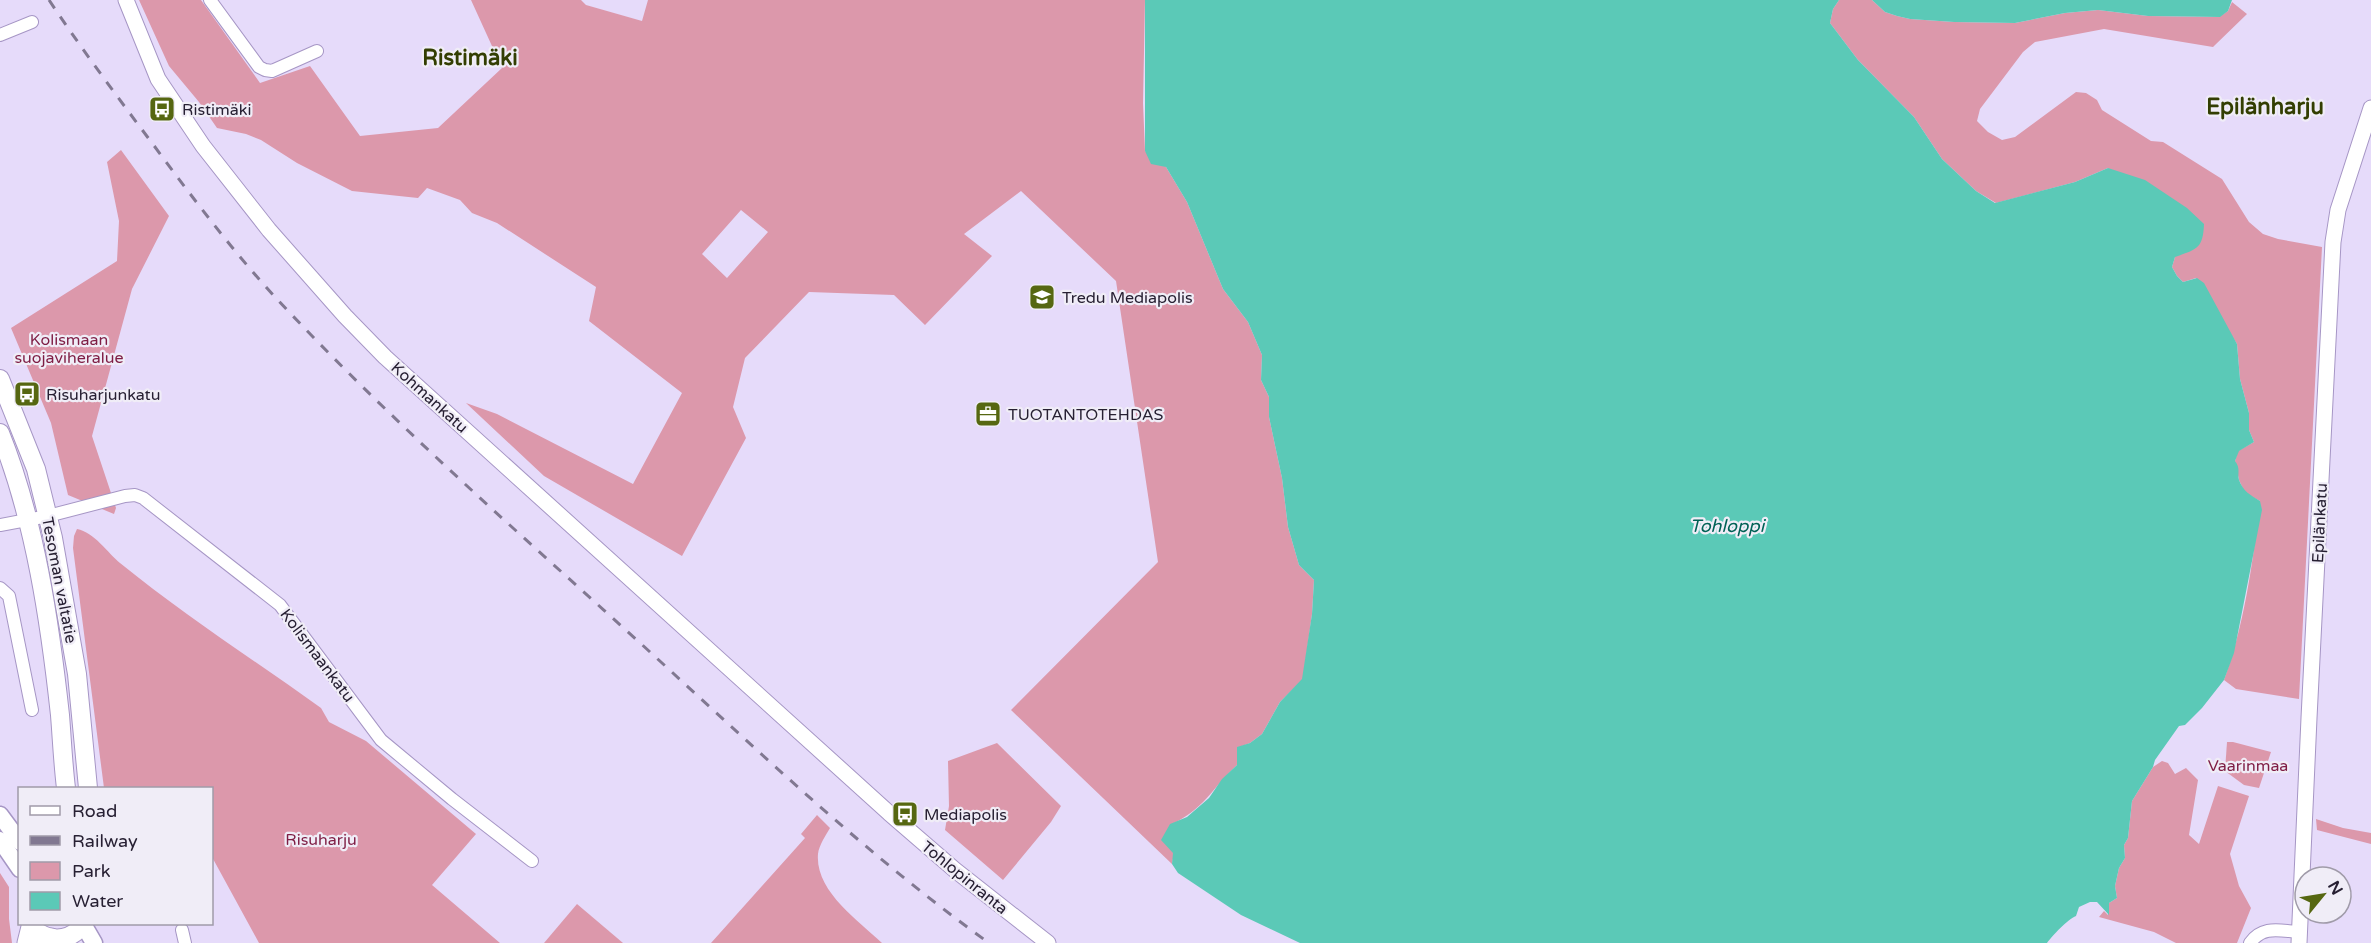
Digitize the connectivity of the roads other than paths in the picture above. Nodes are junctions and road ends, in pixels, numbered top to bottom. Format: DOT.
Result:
graph roads {
  1 [pos="126,0"];
  2 [pos="210,0"];
  3 [pos="32,22"];
  4 [pos="0,35"];
  5 [pos="317,51"];
  6 [pos="2371,108"];
  7 [pos="0,380"];
  8 [pos="0,433"];
  9 [pos="48,516"];
  10 [pos="27,520"];
  11 [pos="0,525"];
  12 [pos="0,588"];
  13 [pos="32,710"];
  14 [pos="805,736"];
  15 [pos="66,787"];
  16 [pos="88,787"];
  17 [pos="0,815"];
  18 [pos="18,839"];
  19 [pos="0,840"];
  20 [pos="532,861"];
  21 [pos="18,865"];
  22 [pos="82,925"];
  23 [pos="84,925"];
  24 [pos="182,930"];
  25 [pos="30,931"];
  26 [pos="2299,938"];
  27 [pos="59,941"];
  28 [pos="94,943"];
  29 [pos="185,943"];
  30 [pos="1048,943"];
  31 [pos="2250,943"];
  1 -- 14 [label="street, Kohmankatu"];
  2 -- 5 [label="street"];
  3 -- 4 [label="street"];
  6 -- 26 [label="street, Epilänkatu"];
  7 -- 9 [label="main road, Tesoman valtatie"];
  8 -- 10 [label="main road, Tesoman valtatie"];
  9 -- 10 [label="street, Kolismaankatu"];
  9 -- 16 [label="main road, Tesoman valtatie"];
  9 -- 20 [label="street, Kolismaankatu"];
  10 -- 11 [label="street, Kolismaankatu"];
  10 -- 15 [label="main road, Tesoman valtatie"];
  12 -- 13 [label="street"];
  14 -- 30 [label="street, Tohlopinranta"];
  17 -- 18 [label="main road"];
  19 -- 21 [label="main road"];
  22 -- 27 [label="main road"];
  23 -- 28 [label="main road"];
  24 -- 29 [label="street"];
  25 -- 27 [label="main road"];
  26 -- 31 [label="street"];
}
